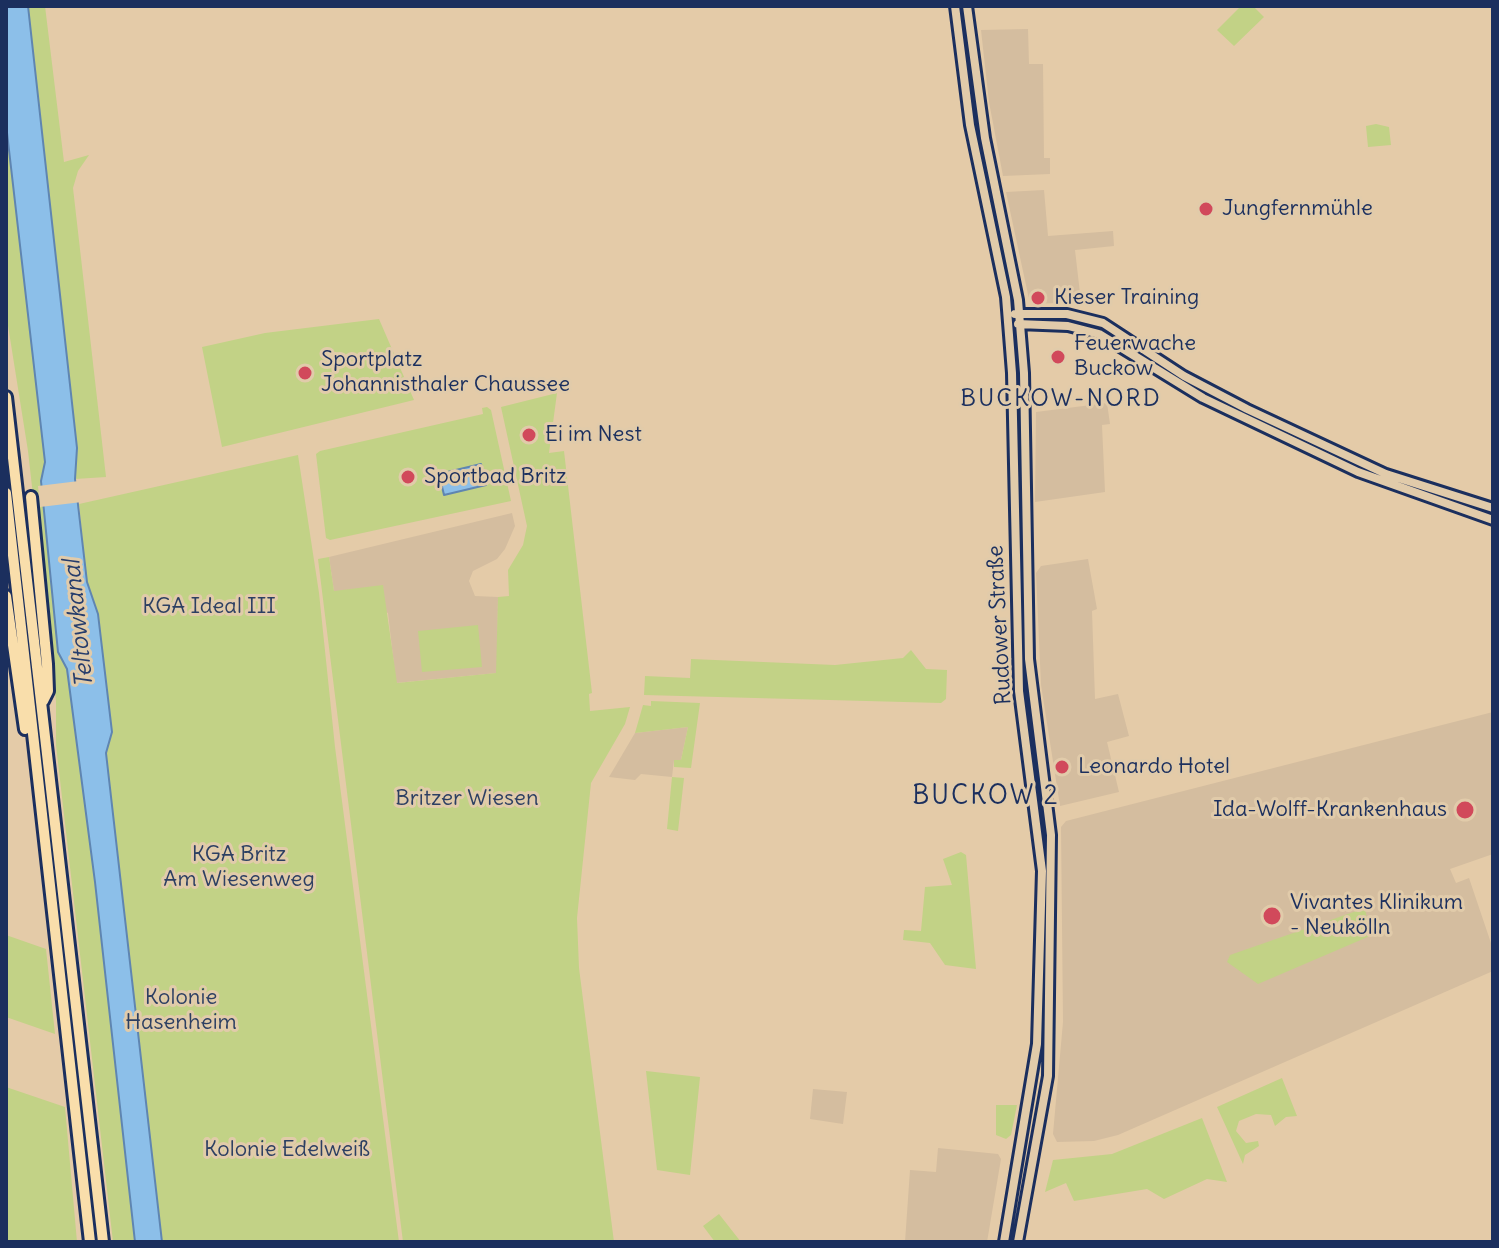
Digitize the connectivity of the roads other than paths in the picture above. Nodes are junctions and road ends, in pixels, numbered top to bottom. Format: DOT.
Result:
graph roads {
  1 [pos="955,6"];
  2 [pos="967,6"];
  3 [pos="972,44"];
  4 [pos="960,46"];
  5 [pos="988,156"];
  6 [pos="976,158"];
  7 [pos="1019,314"];
  8 [pos="1008,319"];
  9 [pos="1020,324"];
  10 [pos="1012,373"];
  11 [pos="1024,373"];
  12 [pos="6,397"];
  13 [pos="6,493"];
  14 [pos="31,497"];
  15 [pos="1493,508"];
  16 [pos="1493,520"];
  17 [pos="6,596"];
  18 [pos="42,702"];
  19 [pos="33,745"];
  20 [pos="102,1239"];
  21 [pos="90,1242"];
  22 [pos="1004,1242"];
  23 [pos="1018,1242"];
  1 -- 4 [label="main road, Rudower Straße"];
  2 -- 3 [label="main road, Rudower Straße"];
  3 -- 4 [label="main road"];
  3 -- 5 [label="main road, Rudower Straße"];
  4 -- 6 [label="main road, Rudower Straße"];
  5 -- 6 [label="main road"];
  5 -- 7 [label="main road, Rudower Straße"];
  6 -- 8 [label="main road, Rudower Straße"];
  7 -- 8 [label="main road"];
  7 -- 9 [label="main road, Rudower Straße"];
  7 -- 15 [label="main road"];
  8 -- 9 [label="main road"];
  8 -- 10 [label="main road, Rudower Straße"];
  9 -- 11 [label="main road, Rudower Straße"];
  9 -- 16 [label="main road"];
  10 -- 11 [label="main road"];
  10 -- 22 [label="main road, Rudower Straße"];
  11 -- 23 [label="main road, Rudower Straße"];
  12 -- 18 [label="highway"];
  13 -- 19 [label="highway"];
  14 -- 18 [label="highway"];
  17 -- 19 [label="highway"];
  18 -- 20 [label="highway"];
  19 -- 21 [label="highway"];
}
